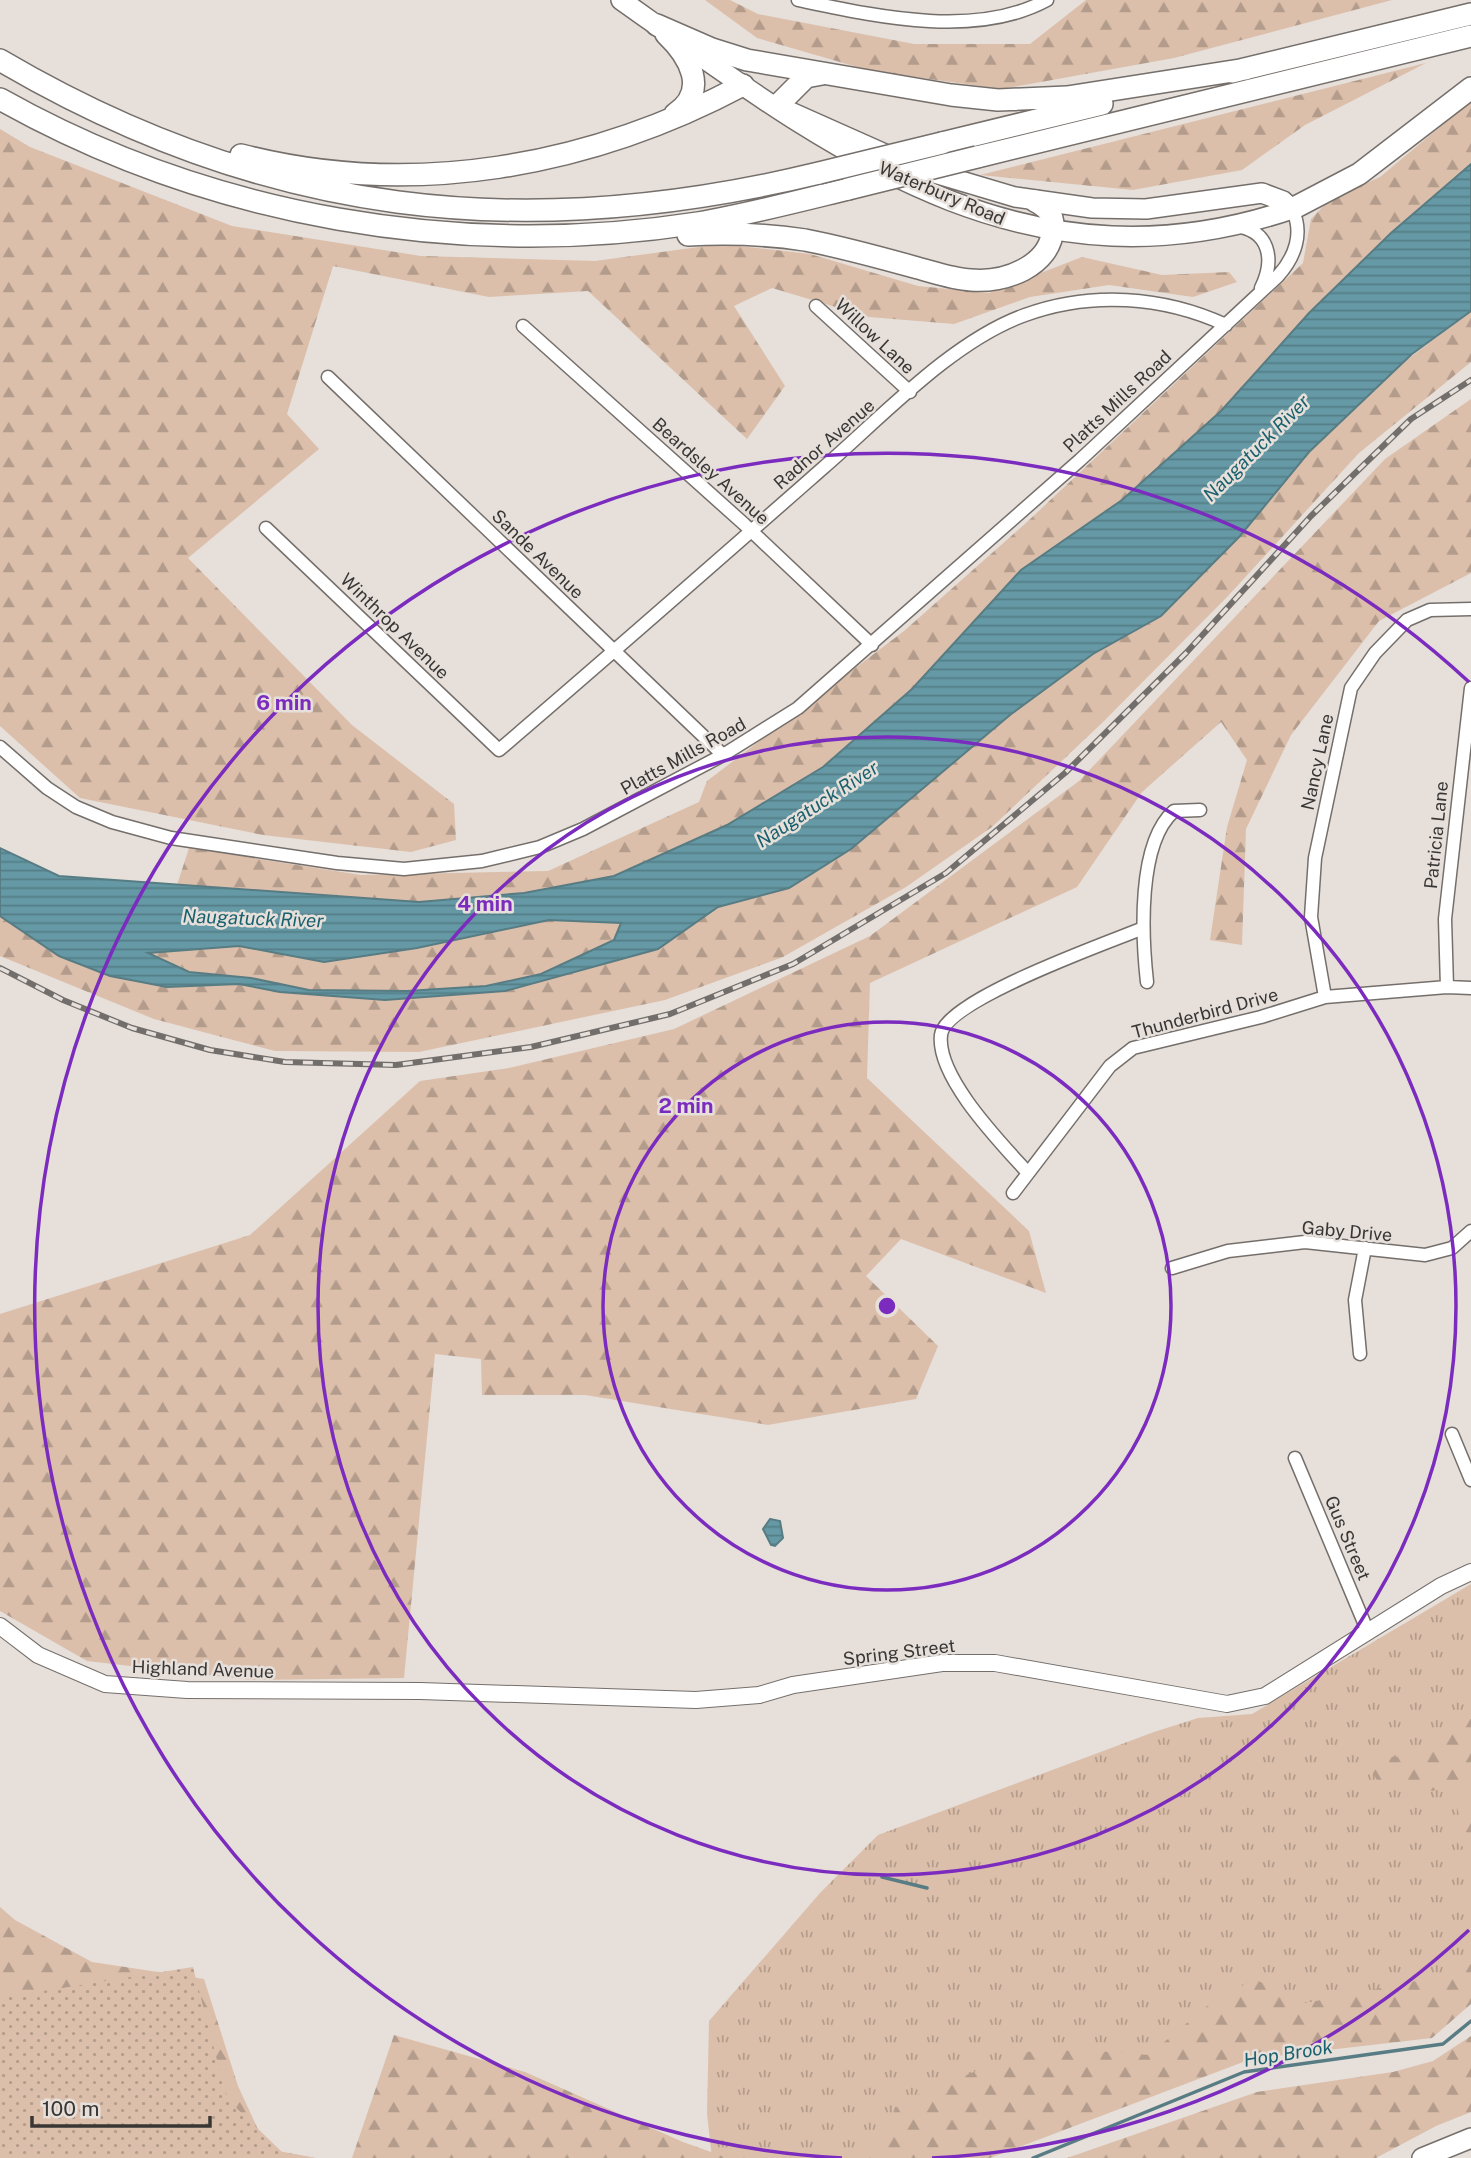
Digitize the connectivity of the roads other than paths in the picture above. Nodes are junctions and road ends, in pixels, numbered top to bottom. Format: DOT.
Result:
graph roads {
  1 [pos="621,0"];
  2 [pos="798,0"];
  3 [pos="1047,0"];
  4 [pos="1471,14"];
  5 [pos="657,25"];
  6 [pos="1471,36"];
  7 [pos="0,60"];
  8 [pos="1246,69"];
  9 [pos="824,74"];
  10 [pos="35,81"];
  11 [pos="743,85"];
  12 [pos="1471,88"];
  13 [pos="0,99"];
  14 [pos="777,106"];
  15 [pos="650,127"];
  16 [pos="1035,201"];
  17 [pos="1292,209"];
  18 [pos="1235,226"];
  19 [pos="1053,232"];
  20 [pos="526,236"];
  21 [pos="1256,297"];
  22 [pos="816,306"];
  23 [pos="523,326"];
  24 [pos="1226,326"];
  25 [pos="328,377"];
  26 [pos="910,392"];
  27 [pos="266,528"];
  28 [pos="751,531"];
  29 [pos="1471,609"];
  30 [pos="872,645"];
  31 [pos="614,651"];
  32 [pos="1471,688"];
  33 [pos="0,747"];
  34 [pos="499,750"];
  35 [pos="723,755"];
  36 [pos="1199,810"];
  37 [pos="1142,929"];
  38 [pos="1147,982"];
  39 [pos="1447,987"];
  40 [pos="1471,989"];
  41 [pos="1325,997"];
  42 [pos="1028,1173"];
  43 [pos="1013,1193"];
  44 [pos="1471,1231"];
  45 [pos="1365,1248"];
  46 [pos="1172,1268"];
  47 [pos="1360,1354"];
  48 [pos="1452,1434"];
  49 [pos="1295,1458"];
  50 [pos="1471,1480"];
  51 [pos="1471,1572"];
  52 [pos="0,1626"];
  53 [pos="1368,1632"];
  54 [pos="421,1690"];
  55 [pos="1471,2138"];
  56 [pos="1422,2158"];
  1 -- 5 [label="main road, Waterbury Road"];
  2 -- 3 [label="street"];
  4 -- 8 [label="highway"];
  5 -- 9 [label="highway"];
  5 -- 11 [label="main road, Waterbury Road"];
  5 -- 15 [label="highway"];
  6 -- 20 [label="highway, bridge"];
  7 -- 10 [label="highway"];
  8 -- 9 [label="highway"];
  8 -- 10 [label="highway, bridge"];
  9 -- 14 [label="highway"];
  10 -- 15 [label="highway"];
  11 -- 14 [label="main road, Waterbury Road"];
  11 -- 15 [label="highway"];
  12 -- 17 [label="highway"];
  13 -- 20 [label="highway"];
  14 -- 16 [label="main road, Waterbury Road"];
  14 -- 19 [label="main road, Waterbury Road"];
  16 -- 17 [label="main road, Waterbury Road"];
  16 -- 19 [label="highway"];
  17 -- 18 [label="main road, Waterbury Road"];
  17 -- 21 [label="street, Platts Mills Road"];
  18 -- 19 [label="main road, Waterbury Road"];
  18 -- 21 [label="street, Platts Mills Road"];
  19 -- 20 [label="highway"];
  21 -- 24 [label="street, Platts Mills Road"];
  22 -- 26 [label="street, Willow Lane"];
  23 -- 28 [label="street, Beardsley Avenue"];
  24 -- 26 [label="street, Radnor Avenue"];
  24 -- 30 [label="street, Platts Mills Road"];
  25 -- 31 [label="street, Sande Avenue"];
  26 -- 28 [label="street, Radnor Avenue"];
  27 -- 34 [label="street, Winthrop Avenue"];
  28 -- 30 [label="street, Beardsley Avenue"];
  28 -- 31 [label="street, Radnor Avenue"];
  29 -- 41 [label="street, Nancy Lane"];
  30 -- 35 [label="street, Platts Mills Road"];
  31 -- 34 [label="street, Radnor Avenue"];
  31 -- 35 [label="street, Sande Avenue"];
  32 -- 39 [label="street, Patricia Lane"];
  33 -- 35 [label="street, Platts Mills Road"];
  36 -- 37 [label="street"];
  37 -- 38 [label="street"];
  37 -- 42 [label="street"];
  39 -- 40 [label="street, Thunderbird Drive"];
  39 -- 41 [label="street, Thunderbird Drive"];
  41 -- 42 [label="street, Thunderbird Drive"];
  42 -- 43 [label="street, Thunderbird Drive"];
  44 -- 45 [label="street, Gaby Drive"];
  45 -- 46 [label="street, Gaby Drive"];
  45 -- 47 [label="street"];
  48 -- 50 [label="street"];
  49 -- 53 [label="street, Gus Street"];
  51 -- 53 [label="main road, Spring Street"];
  52 -- 54 [label="main road, Highland Avenue"];
  53 -- 54 [label="main road, Spring Street"];
  55 -- 56 [label="main road"];
}
